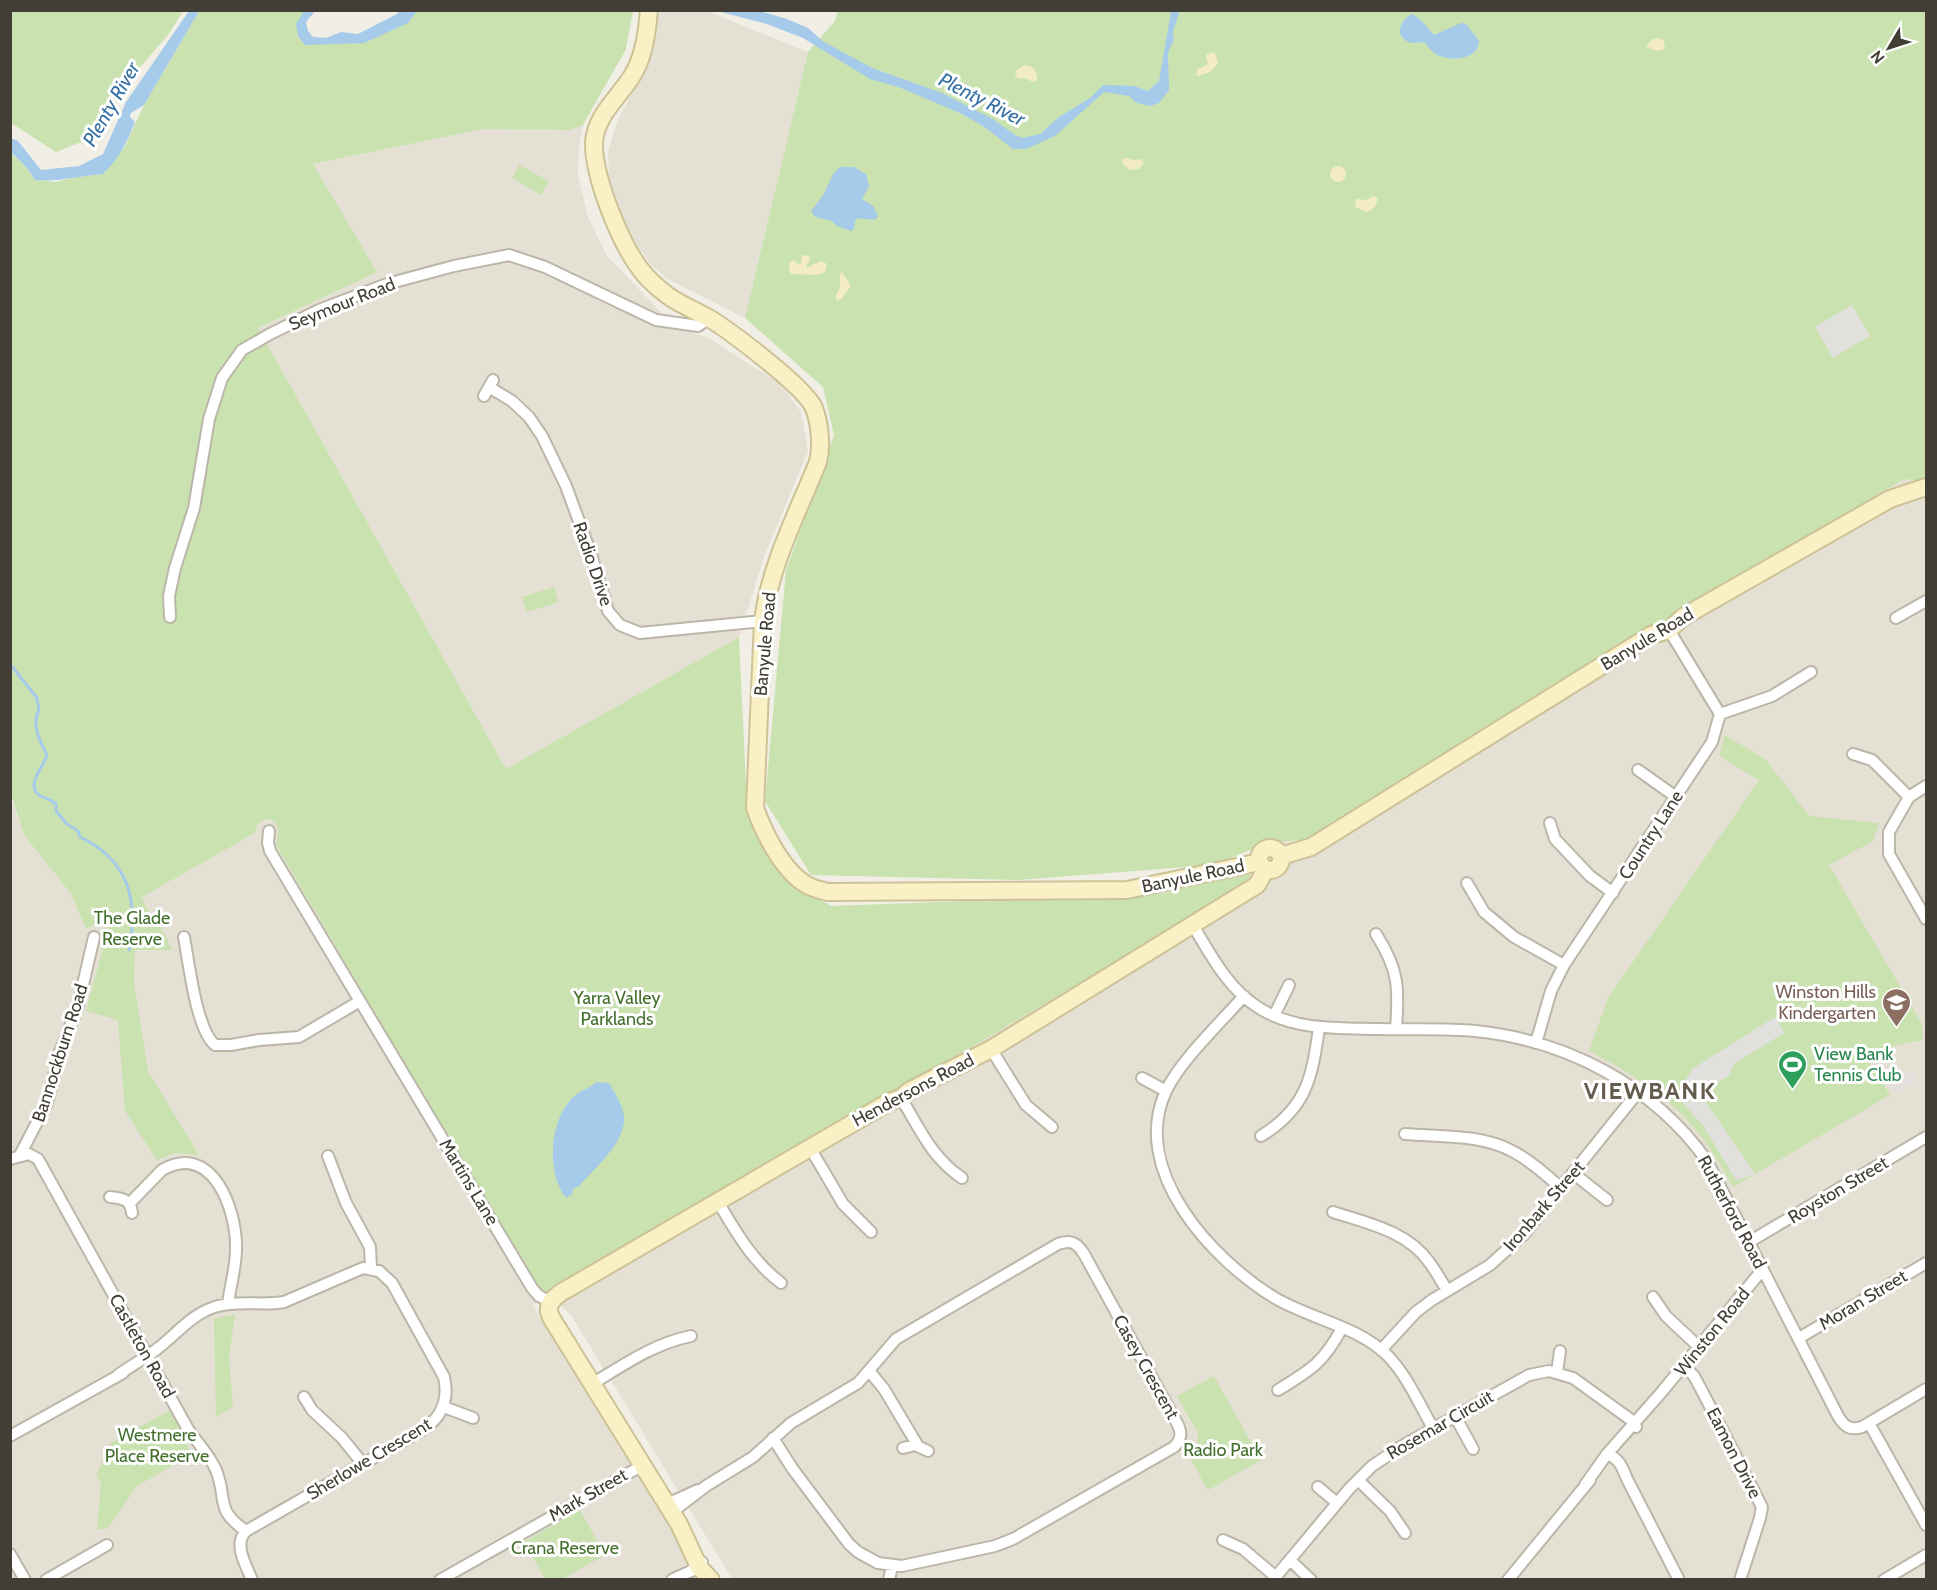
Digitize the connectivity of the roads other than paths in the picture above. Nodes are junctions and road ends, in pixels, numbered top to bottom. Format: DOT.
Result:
graph roads {
  1 [pos="649,10"];
  2 [pos="709,318"];
  3 [pos="489,388"];
  4 [pos="1926,488"];
  5 [pos="1926,601"];
  6 [pos="170,617"];
  7 [pos="1896,618"];
  8 [pos="763,621"];
  9 [pos="1670,630"];
  10 [pos="1812,672"];
  11 [pos="1720,714"];
  12 [pos="1853,754"];
  13 [pos="1638,770"];
  14 [pos="1926,786"];
  15 [pos="1676,796"];
  16 [pos="1909,797"];
  17 [pos="1550,823"];
  18 [pos="269,831"];
  19 [pos="1281,856"];
  20 [pos="1263,865"];
  21 [pos="1467,883"];
  22 [pos="1613,893"];
  23 [pos="1926,919"];
  24 [pos="1192,924"];
  25 [pos="1376,934"];
  26 [pos="94,937"];
  27 [pos="184,937"];
  28 [pos="1564,965"];
  29 [pos="1289,985"];
  30 [pos="1244,996"];
  31 [pos="360,1001"];
  32 [pos="1274,1016"];
  33 [pos="1319,1028"];
  34 [pos="1396,1029"];
  35 [pos="1536,1043"];
  36 [pos="991,1049"];
  37 [pos="1142,1078"];
  38 [pos="1166,1091"];
  39 [pos="1638,1092"];
  40 [pos="901,1098"];
  41 [pos="1052,1127"];
  42 [pos="1405,1134"];
  43 [pos="1261,1136"];
  44 [pos="1926,1137"];
  45 [pos="809,1146"];
  46 [pos="328,1156"];
  47 [pos="15,1157"];
  48 [pos="1573,1173"];
  49 [pos="962,1178"];
  50 [pos="1561,1188"];
  51 [pos="110,1197"];
  52 [pos="1607,1200"];
  53 [pos="718,1202"];
  54 [pos="1333,1212"];
  55 [pos="871,1232"];
  56 [pos="1749,1242"];
  57 [pos="1926,1263"];
  58 [pos="371,1269"];
  59 [pos="1763,1269"];
  60 [pos="781,1283"];
  61 [pos="1447,1290"];
  62 [pos="1653,1297"];
  63 [pos="550,1302"];
  64 [pos="228,1304"];
  65 [pos="1342,1328"];
  66 [pos="691,1336"];
  67 [pos="1798,1338"];
  68 [pos="1699,1347"];
  69 [pos="1381,1350"];
  70 [pos="1560,1351"];
  71 [pos="148,1358"];
  72 [pos="1684,1366"];
  73 [pos="870,1372"];
  74 [pos="1557,1372"];
  75 [pos="592,1384"];
  76 [pos="1926,1389"];
  77 [pos="1278,1390"];
  78 [pos="304,1397"];
  79 [pos="444,1407"];
  80 [pos="1455,1416"];
  81 [pos="473,1418"];
  82 [pos="1869,1423"];
  83 [pos="1634,1425"];
  84 [pos="1433,1428"];
  85 [pos="10,1436"];
  86 [pos="771,1441"];
  87 [pos="903,1448"];
  88 [pos="1473,1449"];
  89 [pos="1610,1457"];
  90 [pos="363,1464"];
  91 [pos="643,1465"];
  92 [pos="1358,1480"];
  93 [pos="1318,1487"];
  94 [pos="1337,1503"];
  95 [pos="673,1513"];
  96 [pos="1926,1525"];
  97 [pos="246,1531"];
  98 [pos="1405,1533"];
  99 [pos="1222,1540"];
  100 [pos="107,1545"];
  101 [pos="10,1554"];
  102 [pos="1926,1555"];
  103 [pos="1290,1560"];
  104 [pos="699,1564"];
  105 [pos="892,1566"];
  106 [pos="677,1577"];
  107 [pos="1274,1578"];
  108 [pos="25,1580"];
  109 [pos="46,1580"];
  110 [pos="252,1580"];
  111 [pos="440,1580"];
  112 [pos="711,1580"];
  113 [pos="717,1580"];
  114 [pos="889,1580"];
  115 [pos="1311,1580"];
  116 [pos="1508,1580"];
  117 [pos="1679,1580"];
  118 [pos="1740,1580"];
  119 [pos="1884,1580"];
  1 -- 2 [label="street, Banyule Road"];
  2 -- 6 [label="street, Seymour Road"];
  2 -- 8 [label="street, Banyule Road"];
  3 -- 8 [label="street, Radio Drive"];
  4 -- 9 [label="street, Banyule Road"];
  5 -- 7 [label="street"];
  8 -- 20 [label="street, Banyule Road"];
  9 -- 11 [label="street"];
  9 -- 19 [label="street, Banyule Road"];
  10 -- 11 [label="street"];
  11 -- 15 [label="street, Country Lane"];
  12 -- 16 [label="street"];
  13 -- 15 [label="street"];
  14 -- 16 [label="street"];
  15 -- 22 [label="street, Country Lane"];
  16 -- 23 [label="street"];
  17 -- 22 [label="street"];
  18 -- 31 [label="street, Martins Lane"];
  19 -- 20 [label="street, Hendersons Road"];
  20 -- 24 [label="street, Hendersons Road"];
  21 -- 28 [label="street"];
  22 -- 28 [label="street, Country Lane"];
  24 -- 30 [label="street, Rutherford Road"];
  24 -- 36 [label="street, Hendersons Road"];
  25 -- 34 [label="street"];
  26 -- 47 [label="street, Bannockburn Road"];
  27 -- 31 [label="street"];
  28 -- 35 [label="street, Country Lane"];
  29 -- 32 [label="street"];
  30 -- 32 [label="street, Rutherford Road"];
  30 -- 38 [label="street"];
  31 -- 63 [label="street, Martins Lane"];
  32 -- 33 [label="street, Rutherford Road"];
  33 -- 34 [label="street, Rutherford Road"];
  33 -- 43 [label="street"];
  34 -- 35 [label="street, Rutherford Road"];
  35 -- 39 [label="street, Rutherford Road"];
  36 -- 40 [label="street, Hendersons Road"];
  36 -- 41 [label="street"];
  37 -- 38 [label="street"];
  38 -- 65 [label="street"];
  39 -- 48 [label="street, Ironbark Street"];
  39 -- 56 [label="street, Rutherford Road"];
  40 -- 45 [label="street, Hendersons Road"];
  40 -- 49 [label="street"];
  42 -- 50 [label="street"];
  44 -- 56 [label="street, Royston Street"];
  45 -- 53 [label="street, Hendersons Road"];
  45 -- 55 [label="street"];
  46 -- 58 [label="street"];
  47 -- 71 [label="street, Castleton Road"];
  48 -- 50 [label="street, Ironbark Street"];
  48 -- 52 [label="street"];
  50 -- 61 [label="street, Ironbark Street"];
  51 -- 64 [label="street"];
  53 -- 60 [label="street"];
  53 -- 63 [label="street, Hendersons Road"];
  54 -- 61 [label="street"];
  56 -- 59 [label="street, Rutherford Road"];
  57 -- 67 [label="street, Moran Street"];
  58 -- 64 [label="street"];
  58 -- 79 [label="street, Sherlowe Crescent"];
  59 -- 67 [label="street, Rutherford Road"];
  59 -- 68 [label="street, Winston Road"];
  61 -- 69 [label="street, Ironbark Street"];
  62 -- 68 [label="street"];
  63 -- 75 [label="street"];
  64 -- 71 [label="street"];
  65 -- 69 [label="street"];
  65 -- 77 [label="street"];
  66 -- 75 [label="street"];
  67 -- 82 [label="street, Rutherford Road"];
  68 -- 72 [label="street, Winston Road"];
  69 -- 84 [label="street"];
  70 -- 74 [label="street"];
  71 -- 85 [label="street"];
  71 -- 97 [label="street, Castleton Road"];
  72 -- 83 [label="street, Winston Road"];
  72 -- 118 [label="street, Eamon Drive"];
  73 -- 86 [label="street, Casey Crescent"];
  73 -- 87 [label="street"];
  73 -- 105 [label="street, Casey Crescent"];
  74 -- 80 [label="street, Rosemar Circuit"];
  74 -- 83 [label="street"];
  75 -- 91 [label="street"];
  76 -- 82 [label="street"];
  78 -- 90 [label="street"];
  79 -- 81 [label="street"];
  79 -- 90 [label="street, Sherlowe Crescent"];
  80 -- 84 [label="street, Rosemar Circuit"];
  80 -- 88 [label="street"];
  82 -- 96 [label="street"];
  83 -- 89 [label="street, Winston Road"];
  84 -- 92 [label="street, Rosemar Circuit"];
  86 -- 95 [label="street, Casey Crescent"];
  86 -- 105 [label="street, Casey Crescent"];
  89 -- 116 [label="street, Winston Road"];
  89 -- 117 [label="street"];
  90 -- 97 [label="street, Sherlowe Crescent"];
  91 -- 95 [label="street"];
  91 -- 111 [label="street, Mark Street"];
  92 -- 94 [label="street, Rosemar Circuit"];
  92 -- 98 [label="street"];
  93 -- 94 [label="street"];
  94 -- 103 [label="street, Rosemar Circuit"];
  95 -- 104 [label="street"];
  97 -- 110 [label="street"];
  99 -- 107 [label="street"];
  100 -- 109 [label="street"];
  101 -- 108 [label="street"];
  102 -- 119 [label="street"];
  103 -- 107 [label="street, Rosemar Circuit"];
  103 -- 115 [label="street"];
  104 -- 106 [label="street"];
  104 -- 112 [label="street"];
  104 -- 113 [label="street"];
  105 -- 114 [label="street"];
}
